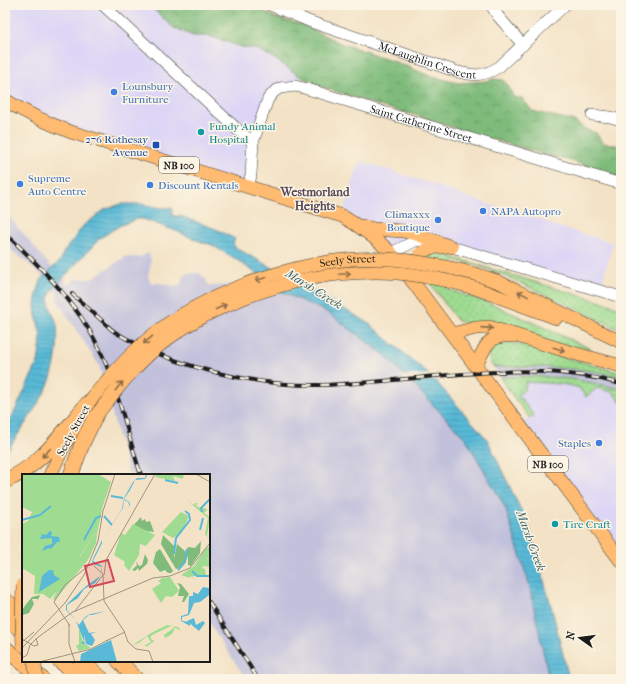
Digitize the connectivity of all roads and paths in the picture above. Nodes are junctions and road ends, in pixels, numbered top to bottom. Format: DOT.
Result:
graph roads {
  1 [pos="103,5"];
  2 [pos="270,5"];
  3 [pos="491,5"];
  4 [pos="565,5"];
  5 [pos="523,45"];
  6 [pos="5,100"];
  7 [pos="592,115"];
  8 [pos="621,120"];
  9 [pos="253,142"];
  10 [pos="621,184"];
  11 [pos="248,187"];
  12 [pos="356,225"];
  13 [pos="452,247"];
  14 [pos="391,253"];
  15 [pos="416,286"];
  16 [pos="621,297"];
  17 [pos="452,334"];
  18 [pos="522,337"];
  19 [pos="621,342"];
  20 [pos="476,366"];
  21 [pos="621,366"];
  22 [pos="89,402"];
  23 [pos="95,417"];
  24 [pos="50,474"];
  25 [pos="59,474"];
  26 [pos="72,474"];
  27 [pos="5,481"];
  28 [pos="621,561"];
  29 [pos="5,600"];
  30 [pos="22,613"];
  31 [pos="5,617"];
  32 [pos="22,630"];
  33 [pos="5,648"];
  34 [pos="25,662"];
  35 [pos="34,662"];
  36 [pos="61,662"];
  37 [pos="82,662"];
  38 [pos="120,662"];
  39 [pos="28,679"];
  40 [pos="38,679"];
  41 [pos="42,679"];
  42 [pos="82,679"];
  43 [pos="102,679"];
  44 [pos="136,679"];
  1 -- 9 [label="street"];
  2 -- 5 [label="street, McLaughlin Crescent"];
  3 -- 5 [label="street"];
  4 -- 5 [label="street, McLaughlin Crescent"];
  6 -- 11 [label="main road, NB 100"];
  7 -- 8 [label="street"];
  9 -- 10 [label="street, Saint Catherine Street"];
  9 -- 11 [label="street, Saint Catherine Street"];
  11 -- 12 [label="main road, NB 100"];
  12 -- 13 [label="main road"];
  12 -- 14 [label="main road, NB 100"];
  13 -- 14 [label="street"];
  13 -- 15 [label="main road"];
  13 -- 16 [label="street"];
  14 -- 15 [label="main road, NB 100"];
  15 -- 17 [label="main road, NB 100"];
  17 -- 18 [label="main road, one-way"];
  17 -- 20 [label="main road, NB 100"];
  18 -- 20 [label="main road"];
  18 -- 21 [label="main road, one-way"];
  19 -- 22 [label="main road, Seely Street, one-way, bridge"];
  23 -- 19 [label="main road, Seely Street, one-way, bridge"];
  20 -- 28 [label="main road, NB 100"];
  22 -- 24 [label="main road, Seely Street"];
  22 -- 27 [label="highway, one-way"];
  23 -- 25 [label="main road, Seely Street"];
  23 -- 26 [label="highway"];
  29 -- 30 [label="highway"];
  31 -- 32 [label="highway"];
  33 -- 41 [label="highway"];
  34 -- 39 [label="main road"];
  35 -- 40 [label="main road, bridge"];
  36 -- 42 [label="highway"];
  37 -- 43 [label="highway"];
  38 -- 44 [label="highway"];
}
